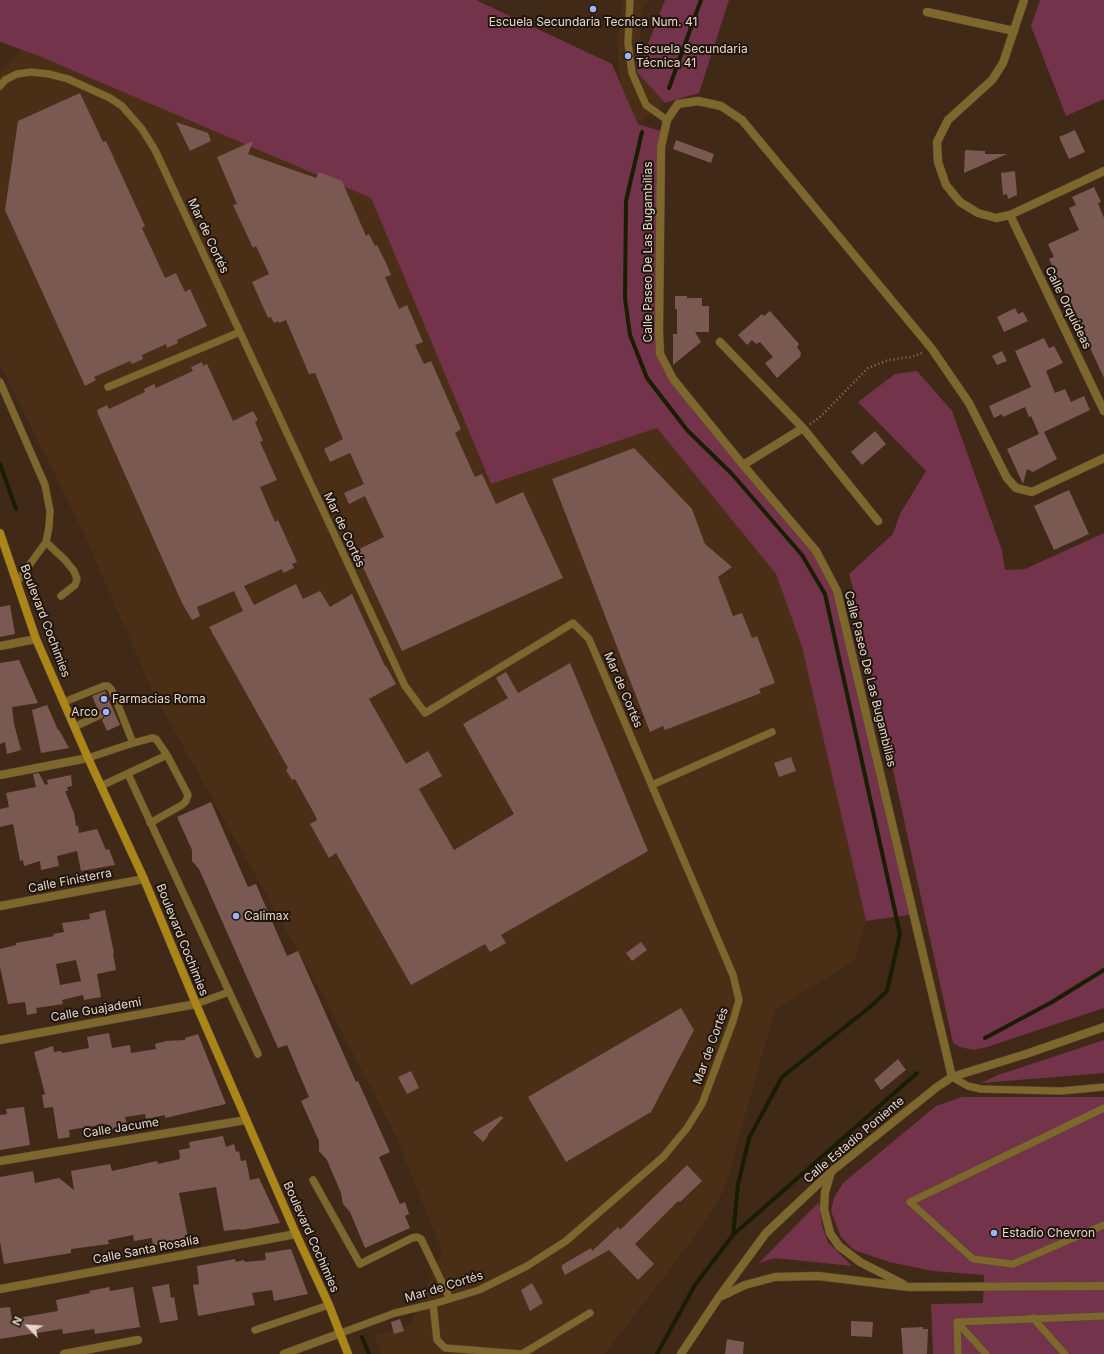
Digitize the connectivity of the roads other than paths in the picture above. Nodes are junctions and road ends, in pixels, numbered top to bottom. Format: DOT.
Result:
graph roads {
  1 [pos="630,0"];
  2 [pos="1024,0"];
  3 [pos="927,12"];
  4 [pos="1014,31"];
  5 [pos="0,86"];
  6 [pos="667,120"];
  7 [pos="1104,171"];
  8 [pos="1010,215"];
  9 [pos="240,332"];
  10 [pos="720,342"];
  11 [pos="0,382"];
  12 [pos="108,387"];
  13 [pos="1104,411"];
  14 [pos="803,428"];
  15 [pos="1104,458"];
  16 [pos="742,465"];
  17 [pos="878,521"];
  18 [pos="0,533"];
  19 [pos="46,542"];
  20 [pos="17,582"];
  21 [pos="61,596"];
  22 [pos="36,639"];
  23 [pos="0,646"];
  24 [pos="64,702"];
  25 [pos="100,715"];
  26 [pos="74,727"];
  27 [pos="772,732"];
  28 [pos="133,743"];
  29 [pos="167,755"];
  30 [pos="88,758"];
  31 [pos="128,774"];
  32 [pos="0,775"];
  33 [pos="100,786"];
  34 [pos="652,786"];
  35 [pos="150,823"];
  36 [pos="144,879"];
  37 [pos="0,906"];
  38 [pos="229,992"];
  39 [pos="196,1004"];
  40 [pos="1104,1027"];
  41 [pos="0,1040"];
  42 [pos="258,1054"];
  43 [pos="952,1077"];
  44 [pos="1104,1087"];
  45 [pos="1104,1108"];
  46 [pos="246,1120"];
  47 [pos="0,1161"];
  48 [pos="832,1171"];
  49 [pos="313,1180"];
  50 [pos="1104,1225"];
  51 [pos="296,1234"];
  52 [pos="1104,1286"];
  53 [pos="909,1287"];
  54 [pos="0,1289"];
  55 [pos="719,1297"];
  56 [pos="450,1299"];
  57 [pos="432,1304"];
  58 [pos="329,1305"];
  59 [pos="590,1313"];
  60 [pos="1104,1316"];
  61 [pos="1033,1318"];
  62 [pos="957,1322"];
  63 [pos="255,1330"];
  64 [pos="341,1333"];
  65 [pos="138,1340"];
  66 [pos="64,1354"];
  67 [pos="284,1354"];
  68 [pos="348,1354"];
  69 [pos="522,1354"];
  70 [pos="681,1354"];
  71 [pos="958,1354"];
  72 [pos="986,1354"];
  73 [pos="1065,1354"];
  1 -- 6 [label="lane"];
  2 -- 4 [label="street"];
  3 -- 4 [label="street"];
  4 -- 8 [label="street"];
  5 -- 9 [label="lane, Mar de Cortés"];
  6 -- 15 [label="street, Calle Paseo De Las Bugambilias"];
  6 -- 16 [label="street, Calle Paseo De Las Bugambilias"];
  7 -- 8 [label="street"];
  8 -- 13 [label="street, Calle Orquídeas"];
  9 -- 12 [label="lane"];
  9 -- 34 [label="lane, Mar de Cortés"];
  10 -- 14 [label="street"];
  11 -- 19 [label="lane"];
  14 -- 16 [label="street"];
  14 -- 17 [label="street"];
  16 -- 43 [label="street, Calle Paseo De Las Bugambilias"];
  18 -- 20 [label="main road, Boulevard Cochimies"];
  19 -- 20 [label="lane"];
  19 -- 21 [label="lane"];
  20 -- 22 [label="main road, Boulevard Cochimies"];
  22 -- 23 [label="street"];
  22 -- 24 [label="main road, Boulevard Cochimies"];
  24 -- 26 [label="main road, Boulevard Cochimies"];
  24 -- 28 [label="lane"];
  25 -- 26 [label="lane"];
  26 -- 30 [label="main road, Boulevard Cochimies"];
  27 -- 34 [label="lane"];
  28 -- 29 [label="lane"];
  28 -- 30 [label="lane"];
  29 -- 31 [label="lane"];
  29 -- 35 [label="lane"];
  30 -- 32 [label="street"];
  30 -- 33 [label="main road, Boulevard Cochimies"];
  31 -- 33 [label="lane"];
  31 -- 35 [label="lane"];
  33 -- 36 [label="main road, Boulevard Cochimies"];
  34 -- 56 [label="lane, Mar de Cortés"];
  35 -- 38 [label="lane"];
  36 -- 37 [label="street, Calle Finisterra"];
  36 -- 39 [label="main road, Boulevard Cochimies"];
  38 -- 39 [label="lane"];
  38 -- 42 [label="lane"];
  39 -- 41 [label="street, Calle Guajademi"];
  39 -- 46 [label="main road, Boulevard Cochimies"];
  40 -- 43 [label="street, Calle Estadio Poniente"];
  43 -- 44 [label="lane"];
  43 -- 48 [label="street, Calle Estadio Poniente"];
  45 -- 50 [label="lane"];
  46 -- 47 [label="street, Calle Jacume"];
  46 -- 51 [label="main road, Boulevard Cochimies"];
  48 -- 53 [label="street"];
  48 -- 55 [label="street, Calle Estadio Poniente"];
  49 -- 56 [label="lane"];
  51 -- 54 [label="street, Calle Santa Rosalía"];
  51 -- 58 [label="main road, Boulevard Cochimies"];
  52 -- 53 [label="street"];
  53 -- 55 [label="street"];
  55 -- 70 [label="street, Calle Estadio Poniente"];
  56 -- 57 [label="lane, Mar de Cortés"];
  57 -- 64 [label="lane, Mar de Cortés"];
  57 -- 69 [label="lane"];
  58 -- 63 [label="lane"];
  58 -- 64 [label="main road, Boulevard Cochimies"];
  59 -- 69 [label="lane"];
  60 -- 61 [label="lane"];
  61 -- 62 [label="lane"];
  61 -- 73 [label="lane"];
  62 -- 71 [label="lane"];
  62 -- 72 [label="lane"];
  64 -- 67 [label="street"];
  64 -- 68 [label="main road, Boulevard Cochimies"];
  65 -- 66 [label="street"];
}
